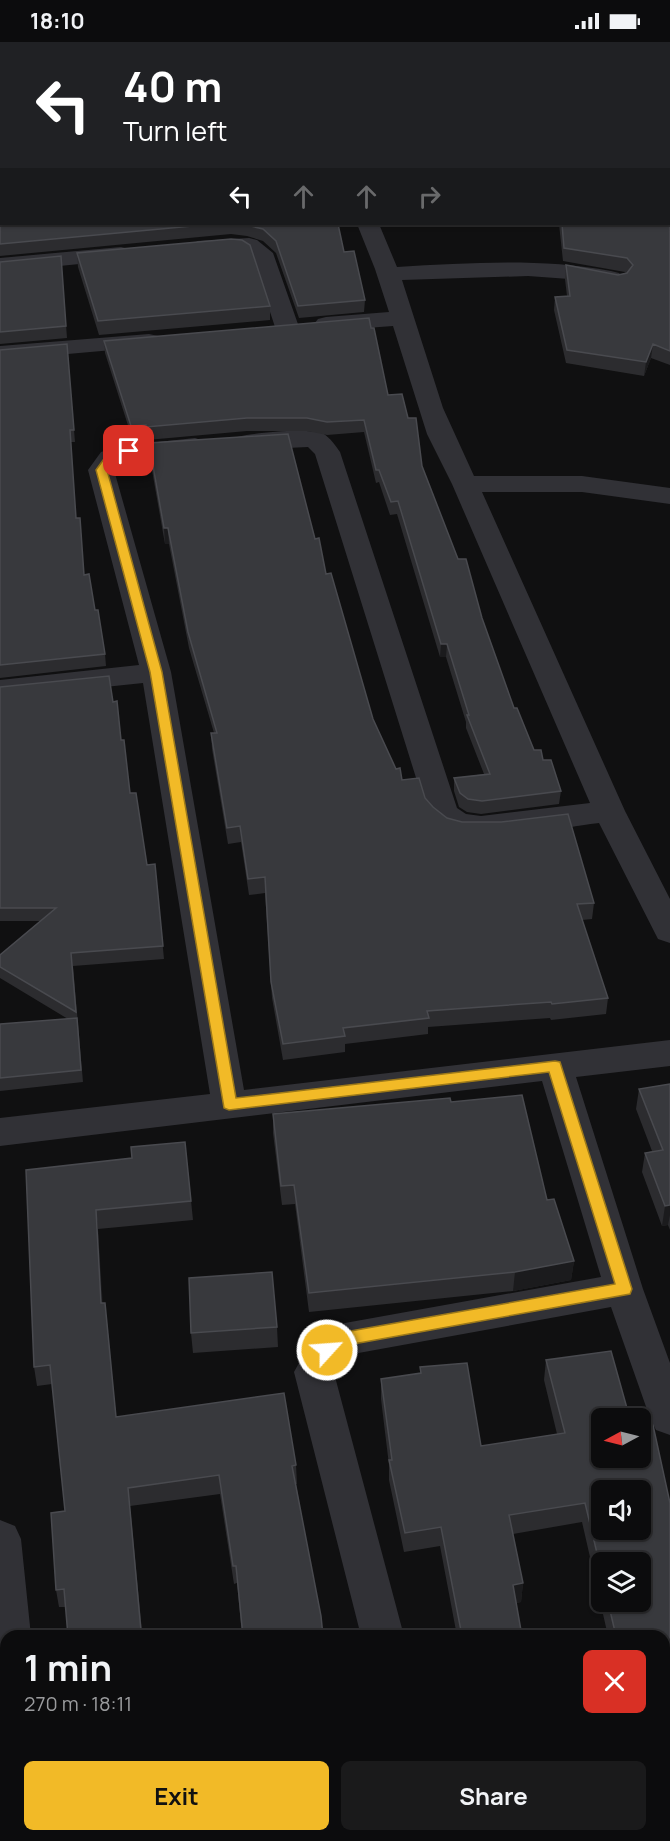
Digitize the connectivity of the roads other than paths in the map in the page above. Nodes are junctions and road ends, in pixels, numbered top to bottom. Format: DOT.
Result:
graph roads {
  1 [pos="368,225"];
  2 [pos="184,248"];
  3 [pos="138,252"];
  4 [pos="0,265"];
  5 [pos="389,274"];
  6 [pos="617,279"];
  7 [pos="402,318"];
  8 [pos="172,339"];
  9 [pos="0,353"];
  10 [pos="465,484"];
  11 [pos="670,496"];
  12 [pos="156,672"];
  13 [pos="0,689"];
  14 [pos="609,811"];
  15 [pos="670,931"];
  16 [pos="670,1053"];
  17 [pos="555,1066"];
  18 [pos="229,1104"];
  19 [pos="0,1132"];
  20 [pos="624,1289"];
  21 [pos="670,1418"];
  22 [pos="0,1539"];
  23 [pos="8,1630"];
  24 [pos="381,1630"];
  1 -- 5 [label="street"];
  2 -- 7 [label="street"];
  3 -- 4 [label="street"];
  5 -- 6 [label="street"];
  5 -- 7 [label="street"];
  7 -- 10 [label="street"];
  8 -- 9 [label="street"];
  10 -- 11 [label="street"];
  10 -- 14 [label="street"];
  12 -- 13 [label="street"];
  12 -- 14 [label="street"];
  12 -- 18 [label="street"];
  14 -- 15 [label="street"];
  16 -- 17 [label="street"];
  17 -- 18 [label="street"];
  17 -- 20 [label="street"];
  18 -- 19 [label="street"];
  20 -- 21 [label="street"];
  20 -- 24 [label="street"];
  22 -- 23 [label="street"];
}
